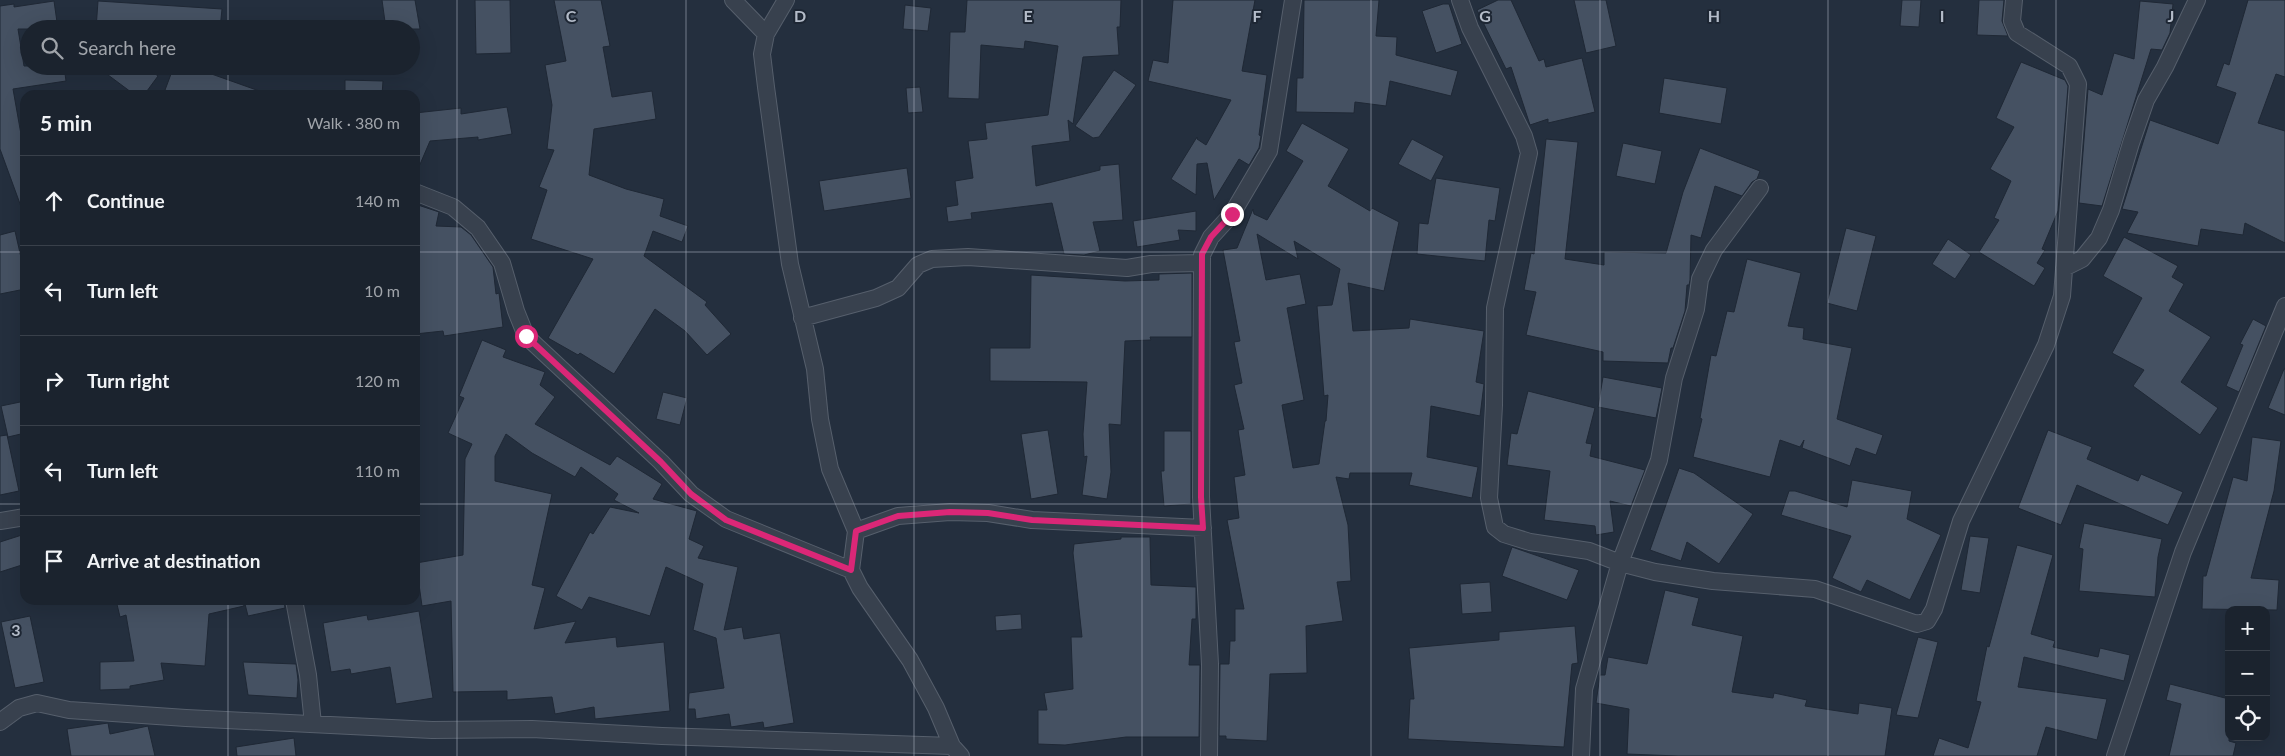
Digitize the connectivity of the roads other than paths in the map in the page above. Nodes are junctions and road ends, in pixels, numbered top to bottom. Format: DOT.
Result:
graph roads {
  1 [pos="734,0"];
  2 [pos="786,0"];
  3 [pos="1293,0"];
  4 [pos="1460,0"];
  5 [pos="2014,0"];
  6 [pos="2197,0"];
  7 [pos="766,34"];
  8 [pos="1760,188"];
  9 [pos="420,194"];
  10 [pos="1202,263"];
  11 [pos="2064,268"];
  12 [pos="2285,306"];
  13 [pos="802,318"];
  14 [pos="20,518"];
  15 [pos="0,521"];
  16 [pos="1203,528"];
  17 [pos="856,531"];
  18 [pos="1620,563"];
  19 [pos="851,570"];
  20 [pos="295,605"];
  21 [pos="0,722"];
  22 [pos="313,724"];
  23 [pos="957,751"];
  24 [pos="1209,756"];
  25 [pos="1581,756"];
  26 [pos="2115,756"];
  1 -- 7 [label="street"];
  2 -- 7 [label="street"];
  3 -- 10 [label="street"];
  4 -- 18 [label="street"];
  5 -- 11 [label="street"];
  6 -- 11 [label="street"];
  7 -- 13 [label="street"];
  8 -- 18 [label="street"];
  9 -- 19 [label="street"];
  10 -- 13 [label="street"];
  10 -- 16 [label="street"];
  11 -- 18 [label="street"];
  12 -- 26 [label="street"];
  13 -- 17 [label="street"];
  14 -- 15 [label="street"];
  16 -- 17 [label="street"];
  16 -- 24 [label="street"];
  17 -- 19 [label="street"];
  18 -- 25 [label="street"];
  19 -- 23 [label="street"];
  20 -- 22 [label="street"];
  21 -- 22 [label="street"];
  22 -- 23 [label="street"];
}
